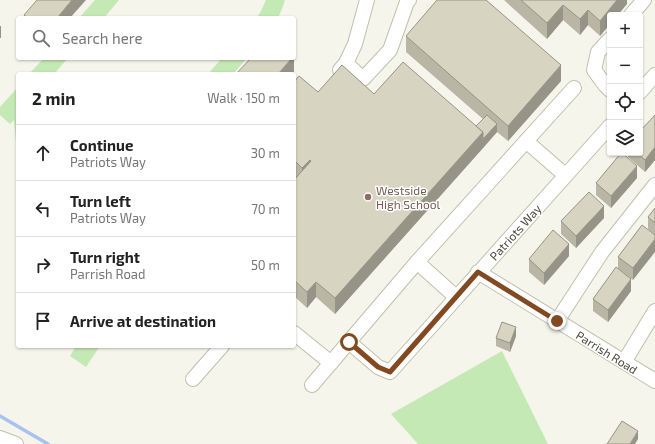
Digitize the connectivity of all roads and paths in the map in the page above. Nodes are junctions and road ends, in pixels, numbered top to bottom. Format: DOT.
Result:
graph roads {
  1 [pos="367,0"];
  2 [pos="409,0"];
  3 [pos="644,0"];
  4 [pos="634,12"];
  5 [pos="607,42"];
  6 [pos="346,63"];
  7 [pos="655,75"];
  8 [pos="330,80"];
  9 [pos="574,88"];
  10 [pos="607,88"];
  11 [pos="643,89"];
  12 [pos="607,129"];
  13 [pos="526,141"];
  14 [pos="565,175"];
  15 [pos="655,185"];
  16 [pos="417,262"];
  17 [pos="478,272"];
  18 [pos="456,297"];
  19 [pos="655,311"];
  20 [pos="557,321"];
  21 [pos="296,335"];
  22 [pos="349,342"];
  23 [pos="220,348"];
  24 [pos="624,362"];
  25 [pos="331,363"];
  26 [pos="193,379"];
  27 [pos="655,381"];
  28 [pos="312,385"];
  29 [pos="0,438"];
  30 [pos="16,444"];
  1 -- 6 [label="street"];
  2 -- 6 [label="street"];
  3 -- 4 [label="street"];
  5 -- 10 [label="street"];
  6 -- 8 [label="street"];
  7 -- 11 [label="street"];
  9 -- 13 [label="street"];
  12 -- 14 [label="street, Patriots Way"];
  13 -- 14 [label="street"];
  13 -- 16 [label="street"];
  14 -- 17 [label="street, Patriots Way"];
  15 -- 20 [label="street"];
  16 -- 18 [label="street"];
  16 -- 22 [label="street"];
  17 -- 18 [label="street, Patriots Way"];
  17 -- 20 [label="street, Parrish Road"];
  18 -- 22 [label="street, Patriots Way"];
  19 -- 24 [label="street"];
  20 -- 24 [label="street, Parrish Road"];
  21 -- 25 [label="street"];
  22 -- 25 [label="street"];
  23 -- 26 [label="street"];
  24 -- 27 [label="street, Parrish Road"];
  25 -- 28 [label="street"];
  29 -- 30 [label="street"];
}
